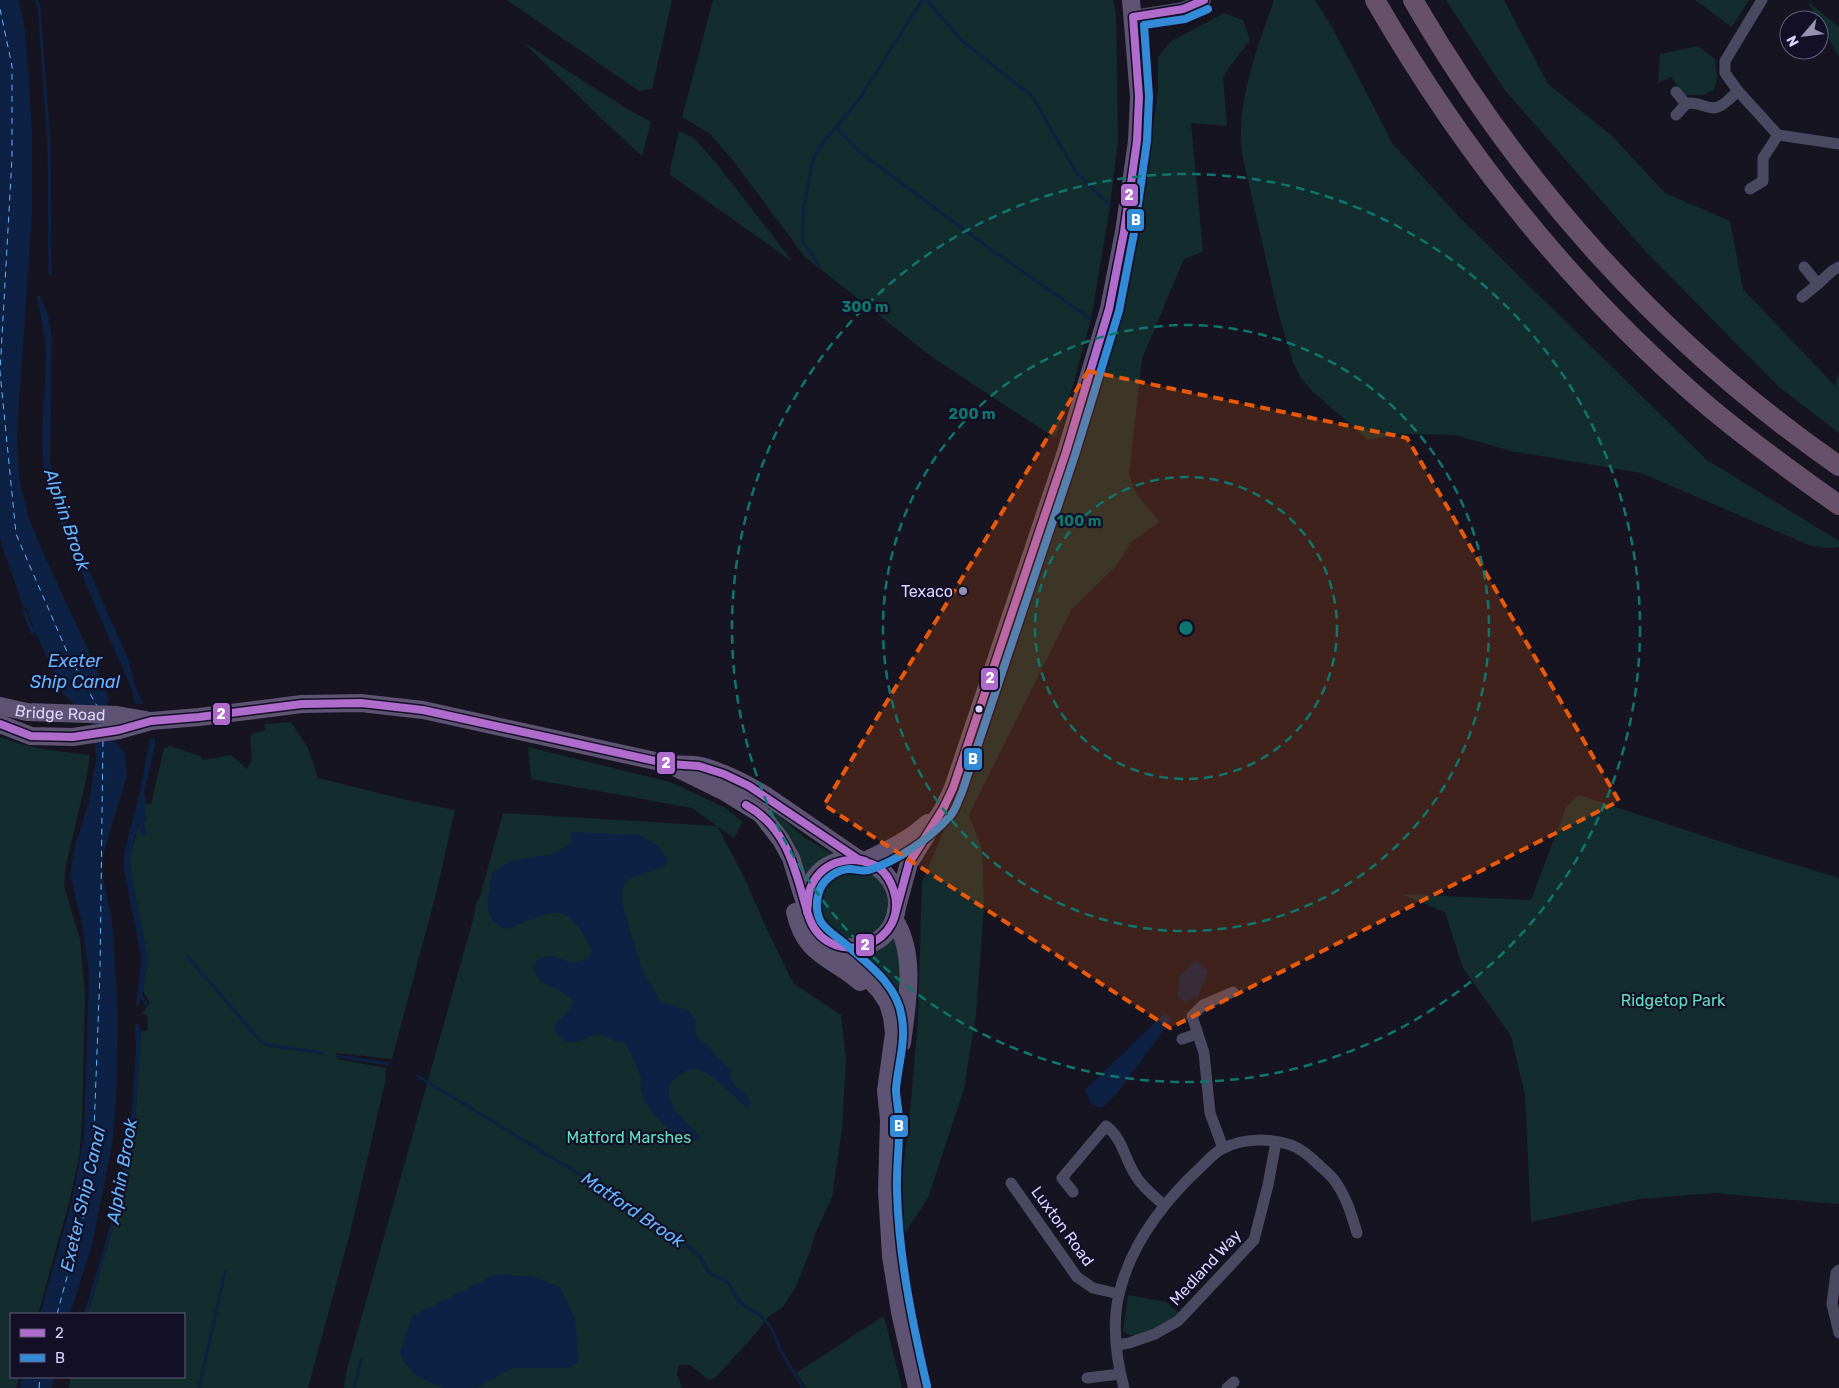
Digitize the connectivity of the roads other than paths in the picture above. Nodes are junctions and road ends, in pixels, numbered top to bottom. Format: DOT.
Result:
graph roads {
  1 [pos="1204,0"];
  2 [pos="1375,0"];
  3 [pos="1413,0"];
  4 [pos="1762,0"];
  5 [pos="1132,8"];
  6 [pos="1738,91"];
  7 [pos="1676,92"];
  8 [pos="1686,104"];
  9 [pos="1676,115"];
  10 [pos="1778,135"];
  11 [pos="1839,144"];
  12 [pos="1750,189"];
  13 [pos="1804,267"];
  14 [pos="1839,267"];
  15 [pos="1818,284"];
  16 [pos="1802,297"];
  17 [pos="1839,466"];
  18 [pos="1839,505"];
  19 [pos="0,706"];
  20 [pos="111,723"];
  21 [pos="0,724"];
  22 [pos="669,764"];
  23 [pos="743,804"];
  24 [pos="944,809"];
  25 [pos="861,860"];
  26 [pos="807,912"];
  27 [pos="895,915"];
  28 [pos="831,944"];
  29 [pos="1233,992"];
  30 [pos="1198,1034"];
  31 [pos="1182,1040"];
  32 [pos="890,1058"];
  33 [pos="889,1120"];
  34 [pos="1276,1142"];
  35 [pos="1223,1148"];
  36 [pos="1011,1183"];
  37 [pos="1073,1192"];
  38 [pos="1164,1205"];
  39 [pos="1357,1233"];
  40 [pos="1839,1270"];
  41 [pos="1119,1294"];
  42 [pos="1839,1333"];
  43 [pos="1117,1345"];
  44 [pos="1120,1374"];
  45 [pos="1087,1378"];
  46 [pos="917,1388"];
  47 [pos="1124,1388"];
  1 -- 5 [label="street"];
  2 -- 18 [label="highway"];
  3 -- 17 [label="highway"];
  4 -- 6 [label="street"];
  5 -- 24 [label="main road"];
  6 -- 8 [label="street"];
  6 -- 10 [label="street"];
  7 -- 8 [label="street"];
  8 -- 9 [label="street"];
  10 -- 11 [label="street"];
  10 -- 12 [label="street"];
  13 -- 15 [label="street"];
  14 -- 15 [label="street"];
  15 -- 16 [label="street"];
  19 -- 20 [label="main road, Bridge Road"];
  20 -- 21 [label="main road, Bridge Road"];
  20 -- 22 [label="main road, Bridge Road"];
  22 -- 23 [label="main road"];
  22 -- 25 [label="main road, Bridge Road"];
  23 -- 26 [label="main road"];
  23 -- 32 [label="main road"];
  24 -- 25 [label="main road"];
  24 -- 27 [label="main road"];
  25 -- 26 [label="main road"];
  25 -- 27 [label="main road"];
  26 -- 28 [label="main road"];
  27 -- 28 [label="main road"];
  27 -- 33 [label="main road"];
  28 -- 32 [label="main road"];
  29 -- 30 [label="street"];
  30 -- 31 [label="street"];
  30 -- 35 [label="street"];
  32 -- 33 [label="main road"];
  33 -- 46 [label="main road"];
  34 -- 35 [label="street"];
  34 -- 39 [label="street"];
  34 -- 43 [label="street, Medland Way"];
  35 -- 38 [label="street"];
  36 -- 41 [label="street, Luxton Road"];
  37 -- 38 [label="street"];
  38 -- 41 [label="street"];
  40 -- 42 [label="street"];
  41 -- 43 [label="street"];
  43 -- 44 [label="street"];
  44 -- 45 [label="street"];
  44 -- 47 [label="street"];
}
